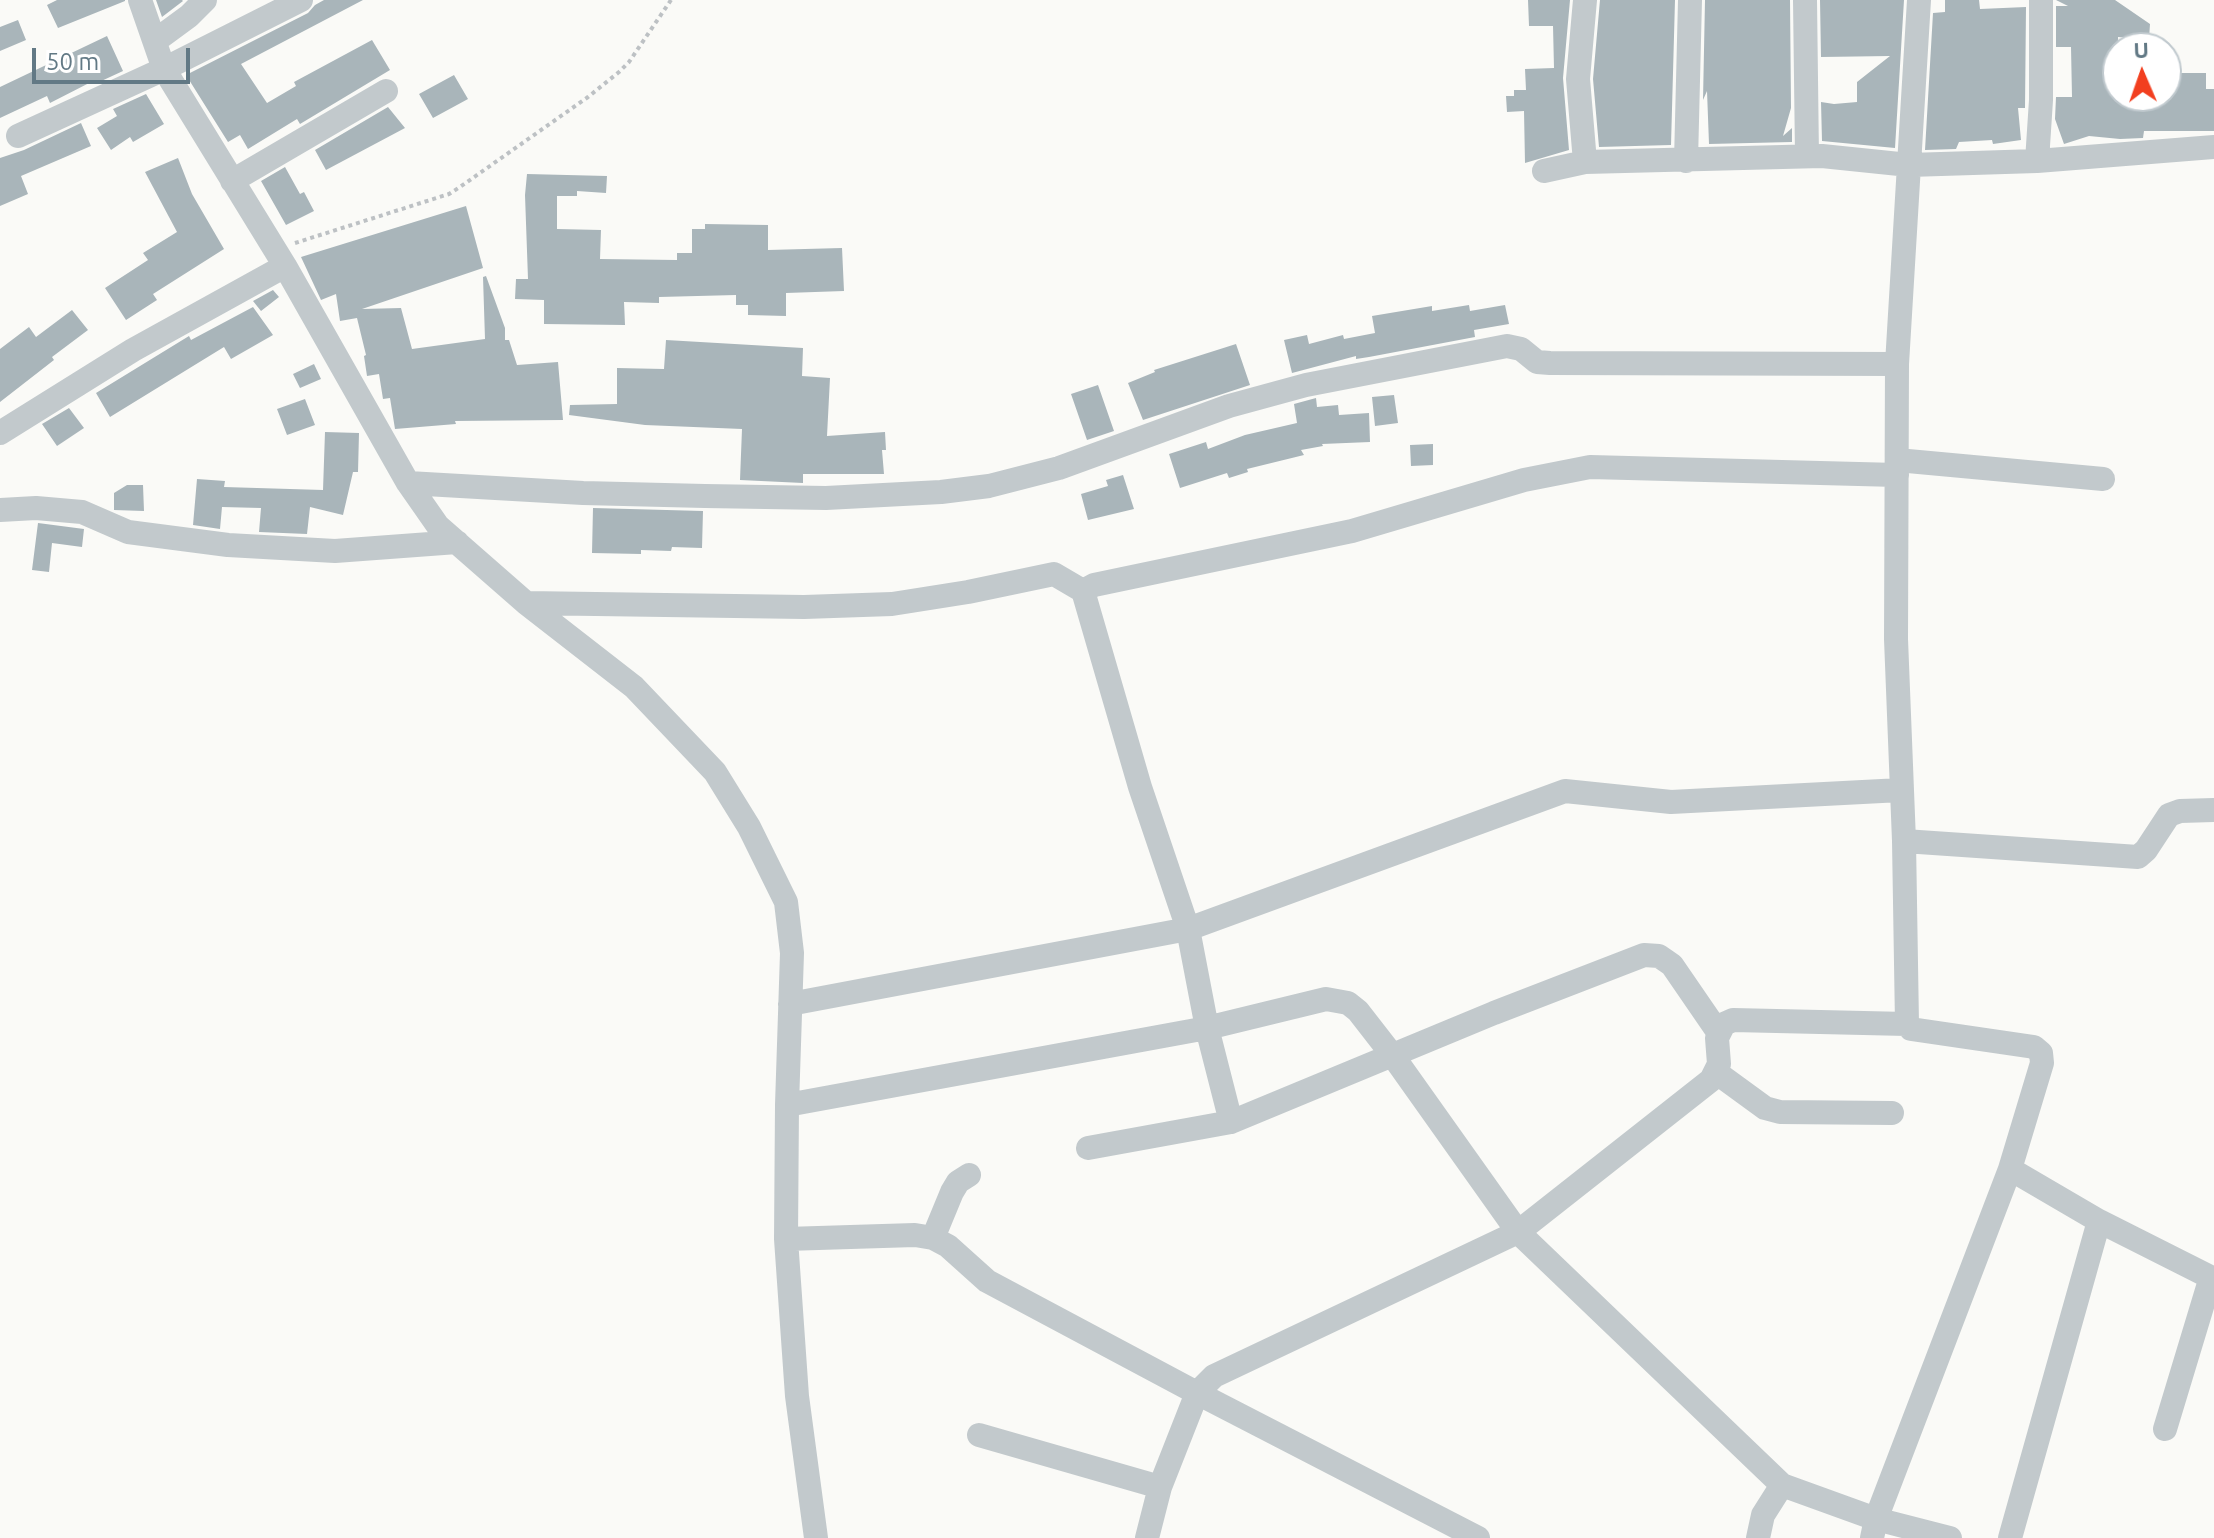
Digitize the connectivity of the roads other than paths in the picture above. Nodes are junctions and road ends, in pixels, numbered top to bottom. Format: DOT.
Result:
graph roads {
  1 [pos="140,0"];
  2 [pos="205,0"];
  3 [pos="301,0"];
  4 [pos="1585,0"];
  5 [pos="1690,0"];
  6 [pos="1805,0"];
  7 [pos="1919,0"];
  8 [pos="2041,0"];
  9 [pos="155,41"];
  10 [pos="164,69"];
  11 [pos="386,91"];
  12 [pos="18,136"];
  13 [pos="2214,147"];
  14 [pos="1807,156"];
  15 [pos="1686,161"];
  16 [pos="2037,161"];
  17 [pos="1585,162"];
  18 [pos="1909,165"];
  19 [pos="1544,171"];
  20 [pos="232,181"];
  21 [pos="279,258"];
  22 [pos="1897,364"];
  23 [pos="0,433"];
  24 [pos="1897,468"];
  25 [pos="2103,479"];
  26 [pos="408,483"];
  27 [pos="0,510"];
  28 [pos="457,542"];
  29 [pos="1083,591"];
  30 [pos="526,603"];
  31 [pos="1901,790"];
  32 [pos="2214,810"];
  33 [pos="1904,841"];
  34 [pos="1188,929"];
  35 [pos="790,1004"];
  36 [pos="1907,1024"];
  37 [pos="1207,1028"];
  38 [pos="1718,1032"];
  39 [pos="1393,1056"];
  40 [pos="1717,1073"];
  41 [pos="787,1105"];
  42 [pos="1892,1113"];
  43 [pos="1231,1122"];
  44 [pos="1088,1148"];
  45 [pos="2010,1169"];
  46 [pos="969,1175"];
  47 [pos="2099,1221"];
  48 [pos="1518,1232"];
  49 [pos="933,1238"];
  50 [pos="786,1239"];
  51 [pos="2212,1278"];
  52 [pos="1197,1393"];
  53 [pos="2165,1429"];
  54 [pos="979,1435"];
  55 [pos="1782,1485"];
  56 [pos="1160,1487"];
  57 [pos="1874,1529"];
  58 [pos="816,1538"];
  59 [pos="1147,1538"];
  60 [pos="1478,1538"];
  61 [pos="1758,1538"];
  62 [pos="1950,1538"];
  63 [pos="2010,1538"];
  1 -- 9 [label="street"];
  2 -- 9 [label="street"];
  3 -- 10 [label="street"];
  4 -- 17 [label="street"];
  5 -- 15 [label="street"];
  6 -- 14 [label="street"];
  7 -- 18 [label="street"];
  8 -- 16 [label="street"];
  9 -- 10 [label="street"];
  10 -- 12 [label="street"];
  10 -- 20 [label="street"];
  11 -- 20 [label="street"];
  13 -- 16 [label="street"];
  14 -- 15 [label="street"];
  14 -- 18 [label="street"];
  15 -- 17 [label="street"];
  16 -- 18 [label="street"];
  17 -- 19 [label="street"];
  18 -- 22 [label="street"];
  20 -- 21 [label="street"];
  21 -- 23 [label="street"];
  21 -- 26 [label="street"];
  22 -- 24 [label="street"];
  22 -- 26 [label="street"];
  24 -- 25 [label="street"];
  24 -- 29 [label="street"];
  24 -- 31 [label="street"];
  26 -- 28 [label="street"];
  27 -- 28 [label="street"];
  28 -- 30 [label="street"];
  29 -- 30 [label="street"];
  29 -- 34 [label="street"];
  30 -- 35 [label="street"];
  31 -- 33 [label="street"];
  31 -- 34 [label="street"];
  32 -- 33 [label="street"];
  33 -- 36 [label="street"];
  34 -- 35 [label="street"];
  34 -- 37 [label="street"];
  35 -- 41 [label="street"];
  36 -- 38 [label="street"];
  36 -- 45 [label="street"];
  37 -- 39 [label="street"];
  37 -- 41 [label="street"];
  37 -- 43 [label="street"];
  38 -- 39 [label="street"];
  38 -- 40 [label="street"];
  39 -- 43 [label="street"];
  39 -- 48 [label="street"];
  40 -- 42 [label="street"];
  40 -- 48 [label="street"];
  41 -- 50 [label="street"];
  43 -- 44 [label="street"];
  45 -- 47 [label="street"];
  45 -- 57 [label="street"];
  46 -- 49 [label="street"];
  47 -- 51 [label="street"];
  47 -- 63 [label="street"];
  48 -- 52 [label="street"];
  48 -- 55 [label="street"];
  49 -- 50 [label="street"];
  49 -- 52 [label="street"];
  50 -- 58 [label="street"];
  51 -- 53 [label="street"];
  52 -- 56 [label="street"];
  52 -- 60 [label="street"];
  54 -- 56 [label="street"];
  55 -- 57 [label="street"];
  55 -- 61 [label="street"];
  56 -- 59 [label="street"];
  57 -- 62 [label="street"];
}
